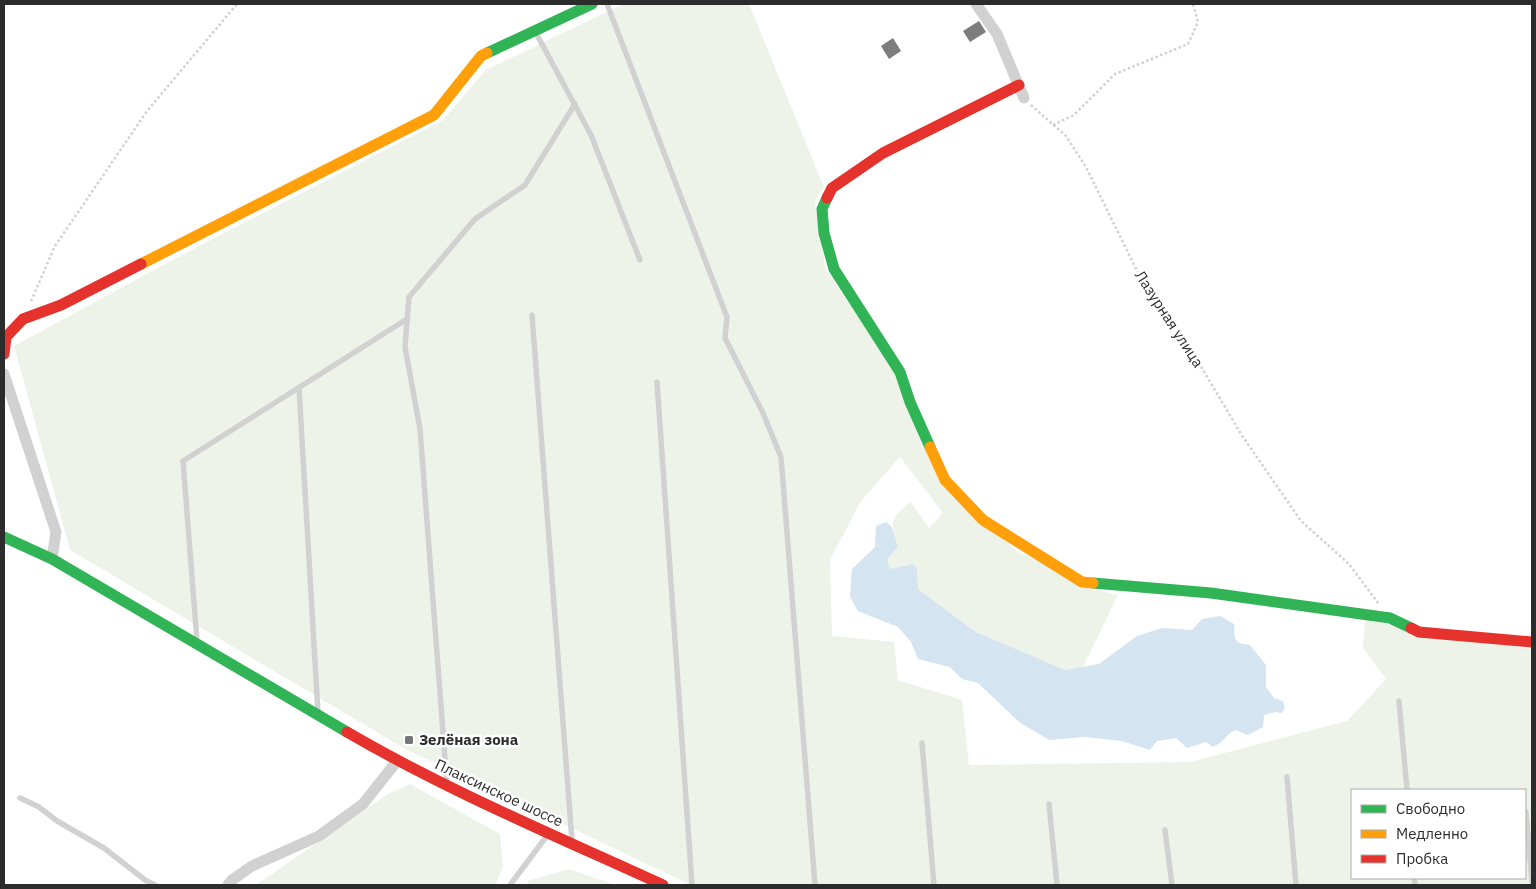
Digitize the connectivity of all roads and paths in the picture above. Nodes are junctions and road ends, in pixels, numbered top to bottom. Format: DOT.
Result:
graph roads {
  1 [pos="237,4"];
  2 [pos="592,4"];
  3 [pos="607,4"];
  4 [pos="976,4"];
  5 [pos="1194,4"];
  6 [pos="535,31"];
  7 [pos="1018,85"];
  8 [pos="1024,98"];
  9 [pos="575,104"];
  10 [pos="1053,124"];
  11 [pos="640,260"];
  12 [pos="31,301"];
  13 [pos="532,315"];
  14 [pos="407,319"];
  15 [pos="4,354"];
  16 [pos="4,374"];
  17 [pos="657,382"];
  18 [pos="299,388"];
  19 [pos="4,537"];
  20 [pos="52,559"];
  21 [pos="1390,618"];
  22 [pos="197,642"];
  23 [pos="1532,642"];
  24 [pos="1399,701"];
  25 [pos="318,714"];
  26 [pos="922,743"];
  27 [pos="396,760"];
  28 [pos="1287,777"];
  29 [pos="448,787"];
  30 [pos="1407,789"];
  31 [pos="20,798"];
  32 [pos="1049,804"];
  33 [pos="1526,812"];
  34 [pos="1165,830"];
  35 [pos="549,834"];
  36 [pos="572,844"];
  37 [pos="1532,882"];
  38 [pos="651,883"];
  39 [pos="155,885"];
  40 [pos="228,885"];
  41 [pos="510,885"];
  42 [pos="664,885"];
  43 [pos="692,885"];
  44 [pos="815,885"];
  45 [pos="934,885"];
  46 [pos="1057,885"];
  47 [pos="1172,885"];
  48 [pos="1296,885"];
  1 -- 12 [label="path"];
  2 -- 6 [label="street"];
  3 -- 44 [label="lane"];
  4 -- 7 [label="street"];
  5 -- 10 [label="path"];
  6 -- 9 [label="lane"];
  6 -- 15 [label="street"];
  7 -- 8 [label="street"];
  7 -- 21 [label="street"];
  8 -- 10 [label="path, Лазурная улица"];
  9 -- 11 [label="lane"];
  9 -- 14 [label="lane"];
  10 -- 21 [label="path, Лазурная улица"];
  13 -- 36 [label="lane"];
  14 -- 18 [label="lane"];
  14 -- 29 [label="lane"];
  16 -- 20 [label="street"];
  17 -- 43 [label="lane"];
  18 -- 22 [label="lane"];
  18 -- 25 [label="lane"];
  19 -- 20 [label="street, Плаксинское шоссе"];
  20 -- 22 [label="street, Плаксинское шоссе"];
  21 -- 23 [label="street"];
  22 -- 25 [label="street, Плаксинское шоссе"];
  24 -- 30 [label="lane"];
  25 -- 27 [label="street, Плаксинское шоссе"];
  26 -- 45 [label="lane"];
  27 -- 29 [label="street, Плаксинское шоссе"];
  27 -- 40 [label="street"];
  28 -- 48 [label="lane"];
  29 -- 35 [label="street, Плаксинское шоссе"];
  31 -- 39 [label="lane"];
  32 -- 46 [label="lane"];
  33 -- 37 [label="lane"];
  34 -- 47 [label="lane"];
  35 -- 36 [label="street, Плаксинское шоссе"];
  35 -- 41 [label="lane"];
  36 -- 38 [label="street, Плаксинское шоссе"];
  38 -- 42 [label="street, Плаксинское шоссе"];
}
